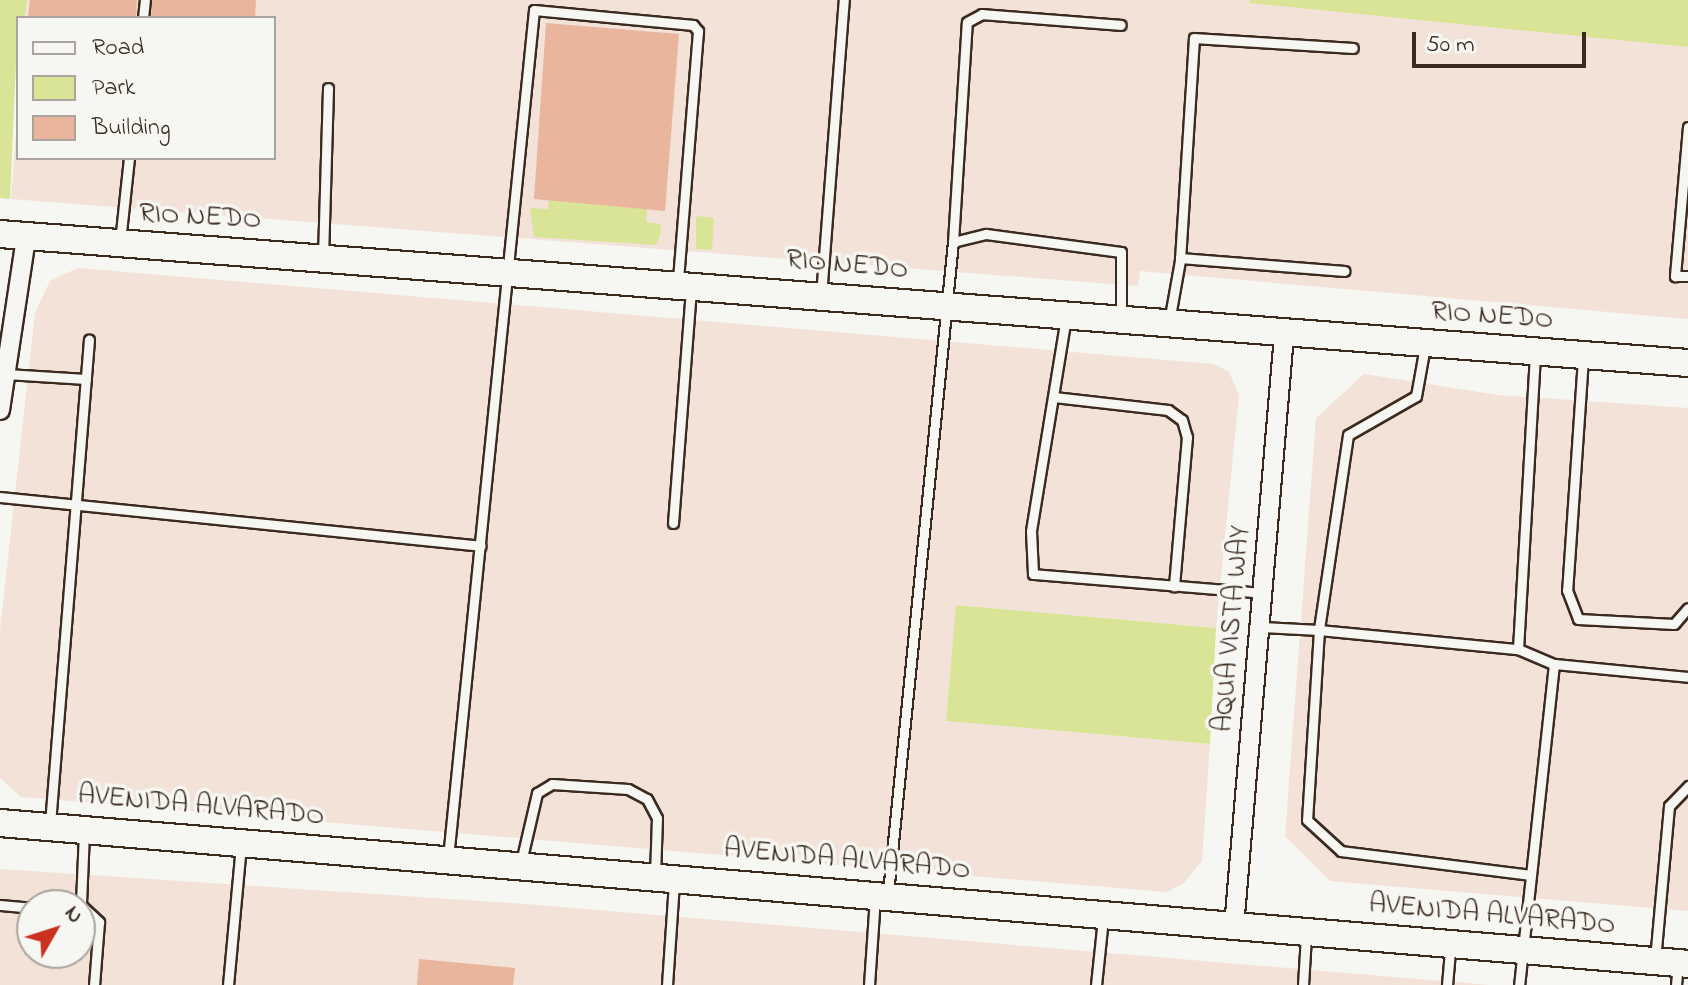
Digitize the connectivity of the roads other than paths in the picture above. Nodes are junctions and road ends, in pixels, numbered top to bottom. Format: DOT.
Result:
graph roads {
  1 [pos="844,0"];
  2 [pos="1121,25"];
  3 [pos="1353,48"];
  4 [pos="328,88"];
  5 [pos="1688,127"];
  6 [pos="129,160"];
  7 [pos="0,234"];
  8 [pos="26,238"];
  9 [pos="953,242"];
  10 [pos="120,245"];
  11 [pos="323,257"];
  12 [pos="1180,258"];
  13 [pos="1344,271"];
  14 [pos="509,273"];
  15 [pos="1688,276"];
  16 [pos="684,286"];
  17 [pos="821,296"];
  18 [pos="951,307"];
  19 [pos="1066,317"];
  20 [pos="1121,321"];
  21 [pos="1169,325"];
  22 [pos="1284,335"];
  23 [pos="89,340"];
  24 [pos="1425,344"];
  25 [pos="1535,352"];
  26 [pos="1584,355"];
  27 [pos="1688,363"];
  28 [pos="6,374"];
  29 [pos="86,379"];
  30 [pos="1054,397"];
  31 [pos="0,410"];
  32 [pos="0,497"];
  33 [pos="77,505"];
  34 [pos="673,523"];
  35 [pos="481,546"];
  36 [pos="1174,586"];
  37 [pos="1264,593"];
  38 [pos="1688,608"];
  39 [pos="1262,627"];
  40 [pos="1319,630"];
  41 [pos="1518,649"];
  42 [pos="1554,664"];
  43 [pos="1688,677"];
  44 [pos="1688,786"];
  45 [pos="0,823"];
  46 [pos="50,827"];
  47 [pos="84,830"];
  48 [pos="242,843"];
  49 [pos="448,860"];
  50 [pos="521,866"];
  51 [pos="1530,875"];
  52 [pos="664,878"];
  53 [pos="83,889"];
  54 [pos="881,896"];
  55 [pos="1104,914"];
  56 [pos="96,920"];
  57 [pos="1234,927"];
  58 [pos="1307,933"];
  59 [pos="1450,945"];
  60 [pos="1521,950"];
  61 [pos="96,960"];
  62 [pos="1674,968"];
  63 [pos="228,985"];
  64 [pos="667,985"];
  65 [pos="869,985"];
  66 [pos="1096,985"];
  67 [pos="1303,985"];
  68 [pos="1447,985"];
  69 [pos="1519,985"];
  1 -- 17 [label="lane"];
  2 -- 9 [label="lane"];
  3 -- 12 [label="lane"];
  4 -- 11 [label="lane"];
  5 -- 15 [label="lane"];
  6 -- 10 [label="lane"];
  7 -- 8 [label="street, RIO NEDO"];
  8 -- 10 [label="street, RIO NEDO"];
  8 -- 28 [label="street"];
  9 -- 18 [label="lane"];
  9 -- 20 [label="lane"];
  10 -- 11 [label="street, RIO NEDO"];
  11 -- 14 [label="street, RIO NEDO"];
  12 -- 13 [label="lane"];
  12 -- 21 [label="lane"];
  14 -- 16 [label="street, RIO NEDO"];
  14 -- 16 [label="lane"];
  14 -- 35 [label="lane"];
  16 -- 17 [label="street, RIO NEDO"];
  16 -- 34 [label="lane"];
  17 -- 18 [label="street, RIO NEDO"];
  18 -- 19 [label="street, RIO NEDO"];
  18 -- 54 [label="lane"];
  19 -- 20 [label="street, RIO NEDO"];
  19 -- 30 [label="lane"];
  20 -- 21 [label="street, RIO NEDO"];
  21 -- 22 [label="street, RIO NEDO"];
  22 -- 24 [label="street, RIO NEDO"];
  22 -- 37 [label="street, AQUA VISTA WAY"];
  23 -- 29 [label="lane"];
  24 -- 25 [label="street, RIO NEDO"];
  24 -- 40 [label="lane"];
  25 -- 26 [label="street, RIO NEDO"];
  25 -- 41 [label="lane"];
  26 -- 27 [label="street, RIO NEDO"];
  26 -- 38 [label="lane"];
  28 -- 29 [label="lane"];
  28 -- 31 [label="street"];
  29 -- 33 [label="lane"];
  30 -- 36 [label="lane"];
  30 -- 36 [label="lane"];
  32 -- 33 [label="lane"];
  33 -- 35 [label="lane"];
  33 -- 46 [label="lane"];
  35 -- 49 [label="lane"];
  36 -- 37 [label="lane"];
  37 -- 39 [label="street, AQUA VISTA WAY"];
  39 -- 40 [label="lane"];
  39 -- 57 [label="street, AQUA VISTA WAY"];
  40 -- 41 [label="lane"];
  40 -- 51 [label="lane"];
  41 -- 42 [label="lane"];
  42 -- 43 [label="lane"];
  42 -- 51 [label="lane"];
  44 -- 62 [label="lane"];
  45 -- 46 [label="street, AVENIDA ALVARADO"];
  46 -- 47 [label="street, AVENIDA ALVARADO"];
  47 -- 48 [label="street, AVENIDA ALVARADO"];
  47 -- 53 [label="lane"];
  48 -- 49 [label="street, AVENIDA ALVARADO"];
  48 -- 63 [label="lane"];
  49 -- 50 [label="street, AVENIDA ALVARADO"];
  50 -- 52 [label="street, AVENIDA ALVARADO"];
  50 -- 52 [label="lane"];
  51 -- 60 [label="lane"];
  52 -- 54 [label="street, AVENIDA ALVARADO"];
  52 -- 64 [label="lane"];
  54 -- 55 [label="street, AVENIDA ALVARADO"];
  54 -- 65 [label="lane"];
  55 -- 57 [label="street, AVENIDA ALVARADO"];
  55 -- 66 [label="lane"];
  56 -- 61 [label="lane"];
  57 -- 58 [label="street, AVENIDA ALVARADO"];
  58 -- 59 [label="street, AVENIDA ALVARADO"];
  58 -- 67 [label="lane"];
  59 -- 60 [label="street, AVENIDA ALVARADO"];
  59 -- 68 [label="lane"];
  60 -- 62 [label="street, AVENIDA ALVARADO"];
  60 -- 69 [label="lane"];
}
